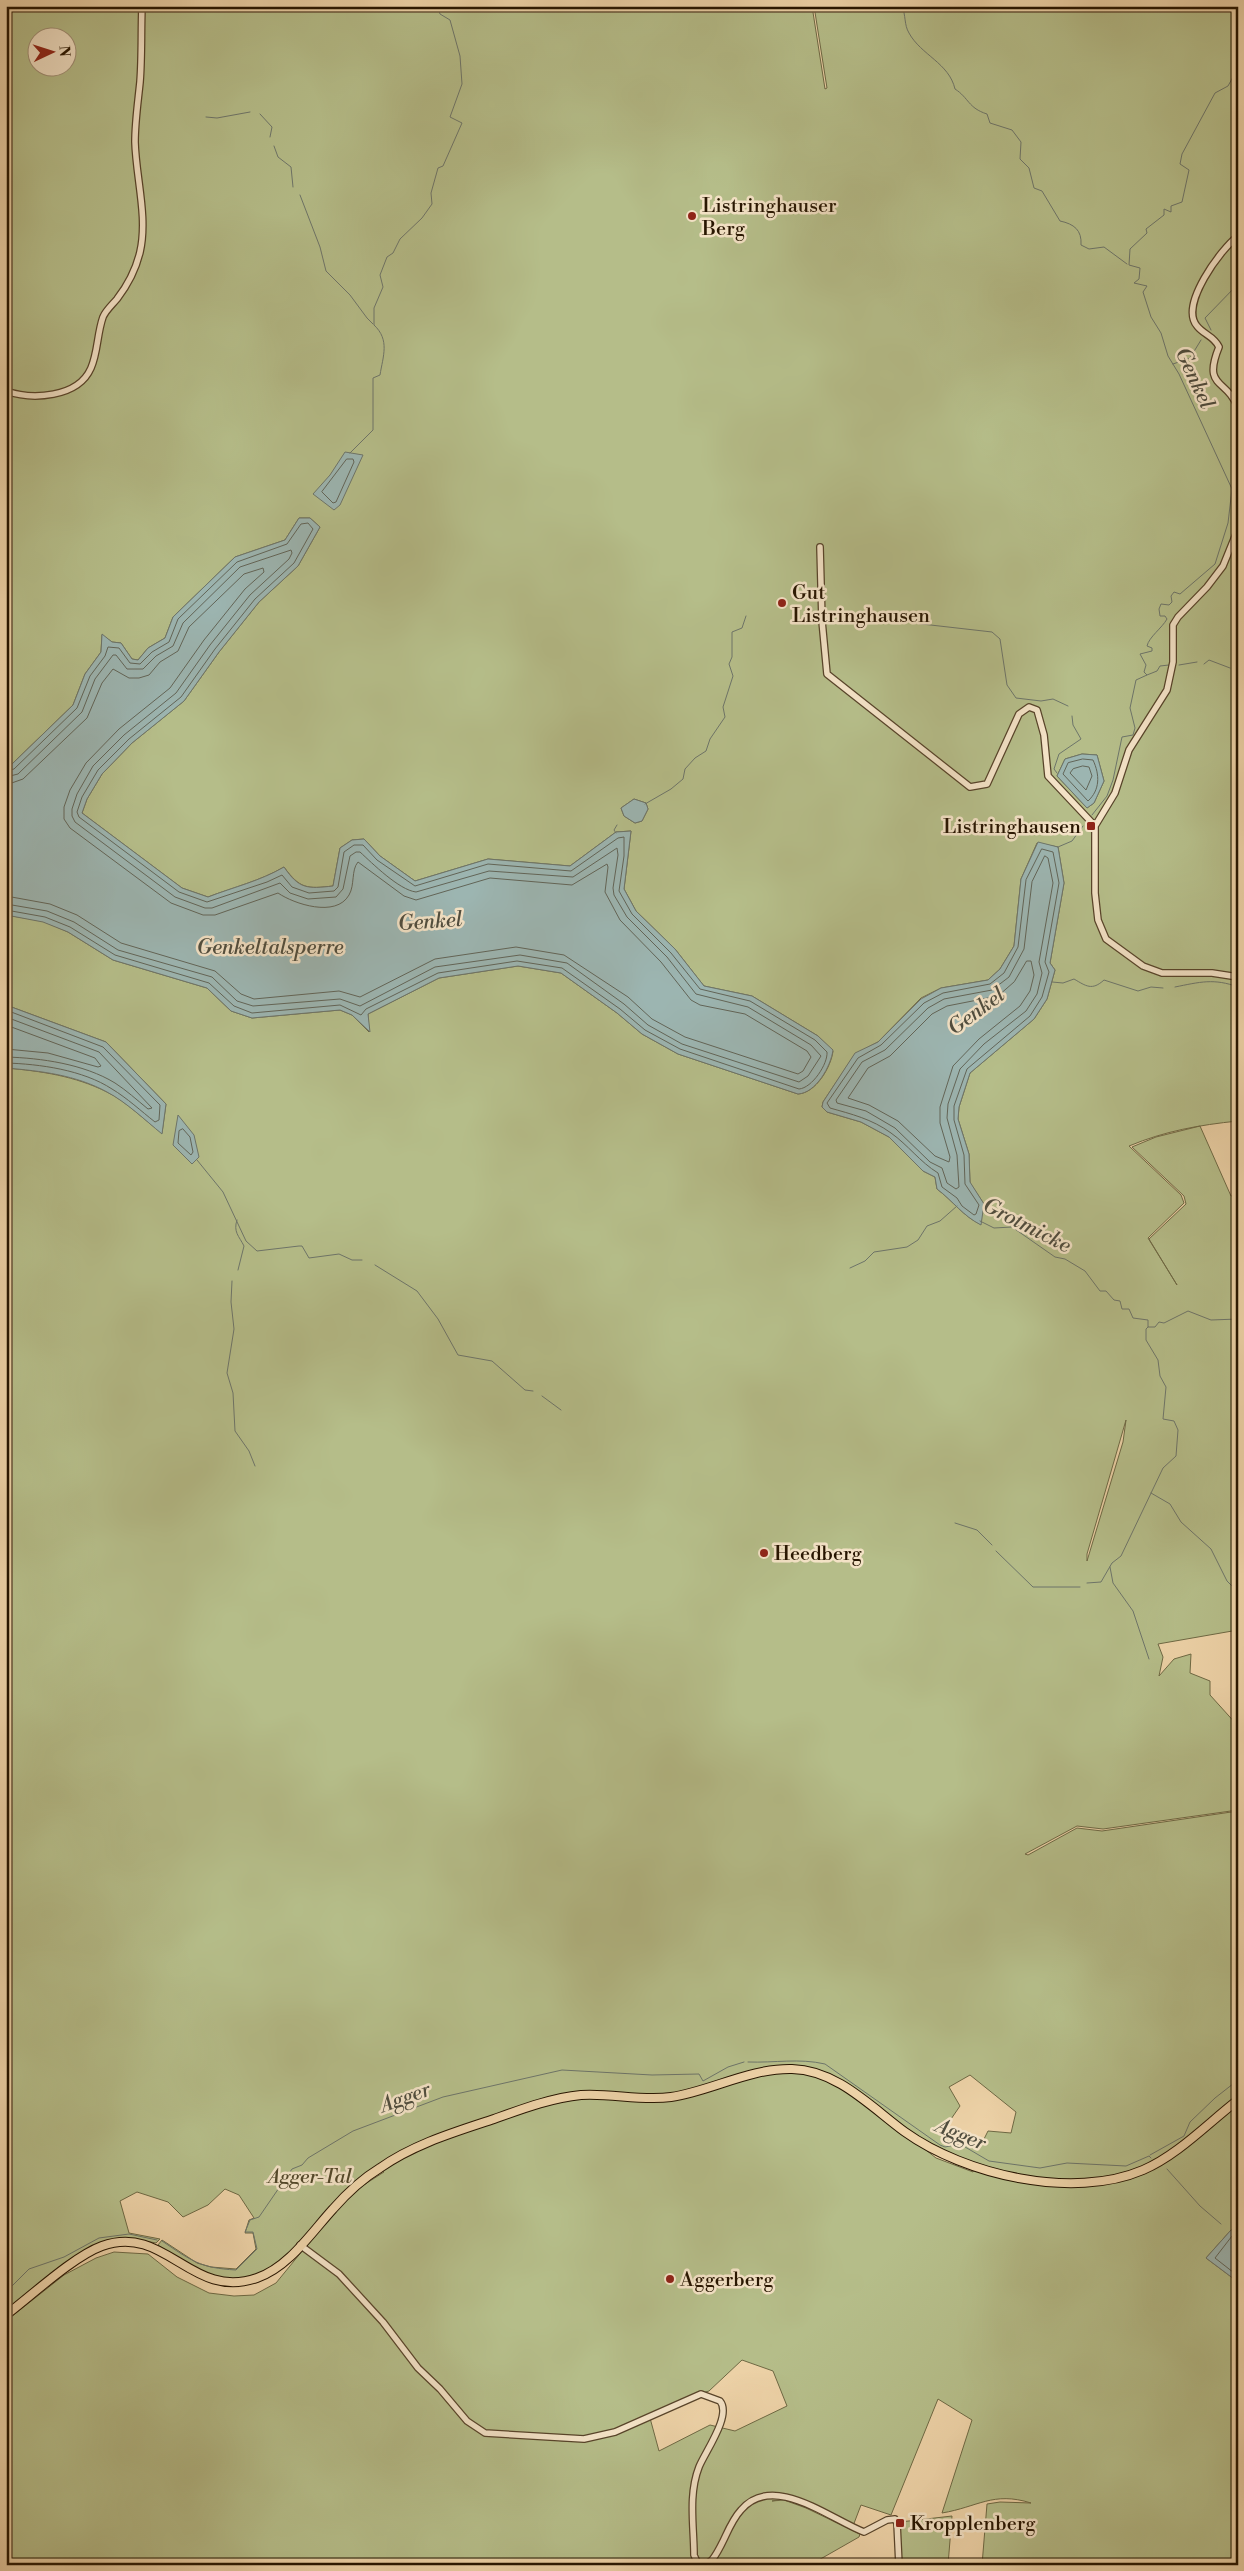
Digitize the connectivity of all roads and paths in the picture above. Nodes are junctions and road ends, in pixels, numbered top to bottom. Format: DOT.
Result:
graph roads {
  1 [pos="142,6"];
  2 [pos="1238,236"];
  3 [pos="6,391"];
  4 [pos="1238,408"];
  5 [pos="1238,529"];
  6 [pos="820,547"];
  7 [pos="1095,826"];
  8 [pos="1238,978"];
  9 [pos="1238,2100"];
  10 [pos="300,2245"];
  11 [pos="6,2315"];
  12 [pos="698,2564"];
  13 [pos="899,2565"];
  1 -- 3 [label="street"];
  2 -- 4 [label="street"];
  5 -- 7 [label="street"];
  6 -- 7 [label="street"];
  7 -- 8 [label="street"];
  9 -- 10 [label="main road"];
  10 -- 11 [label="main road"];
  10 -- 12 [label="street"];
  12 -- 13 [label="street"];
}
